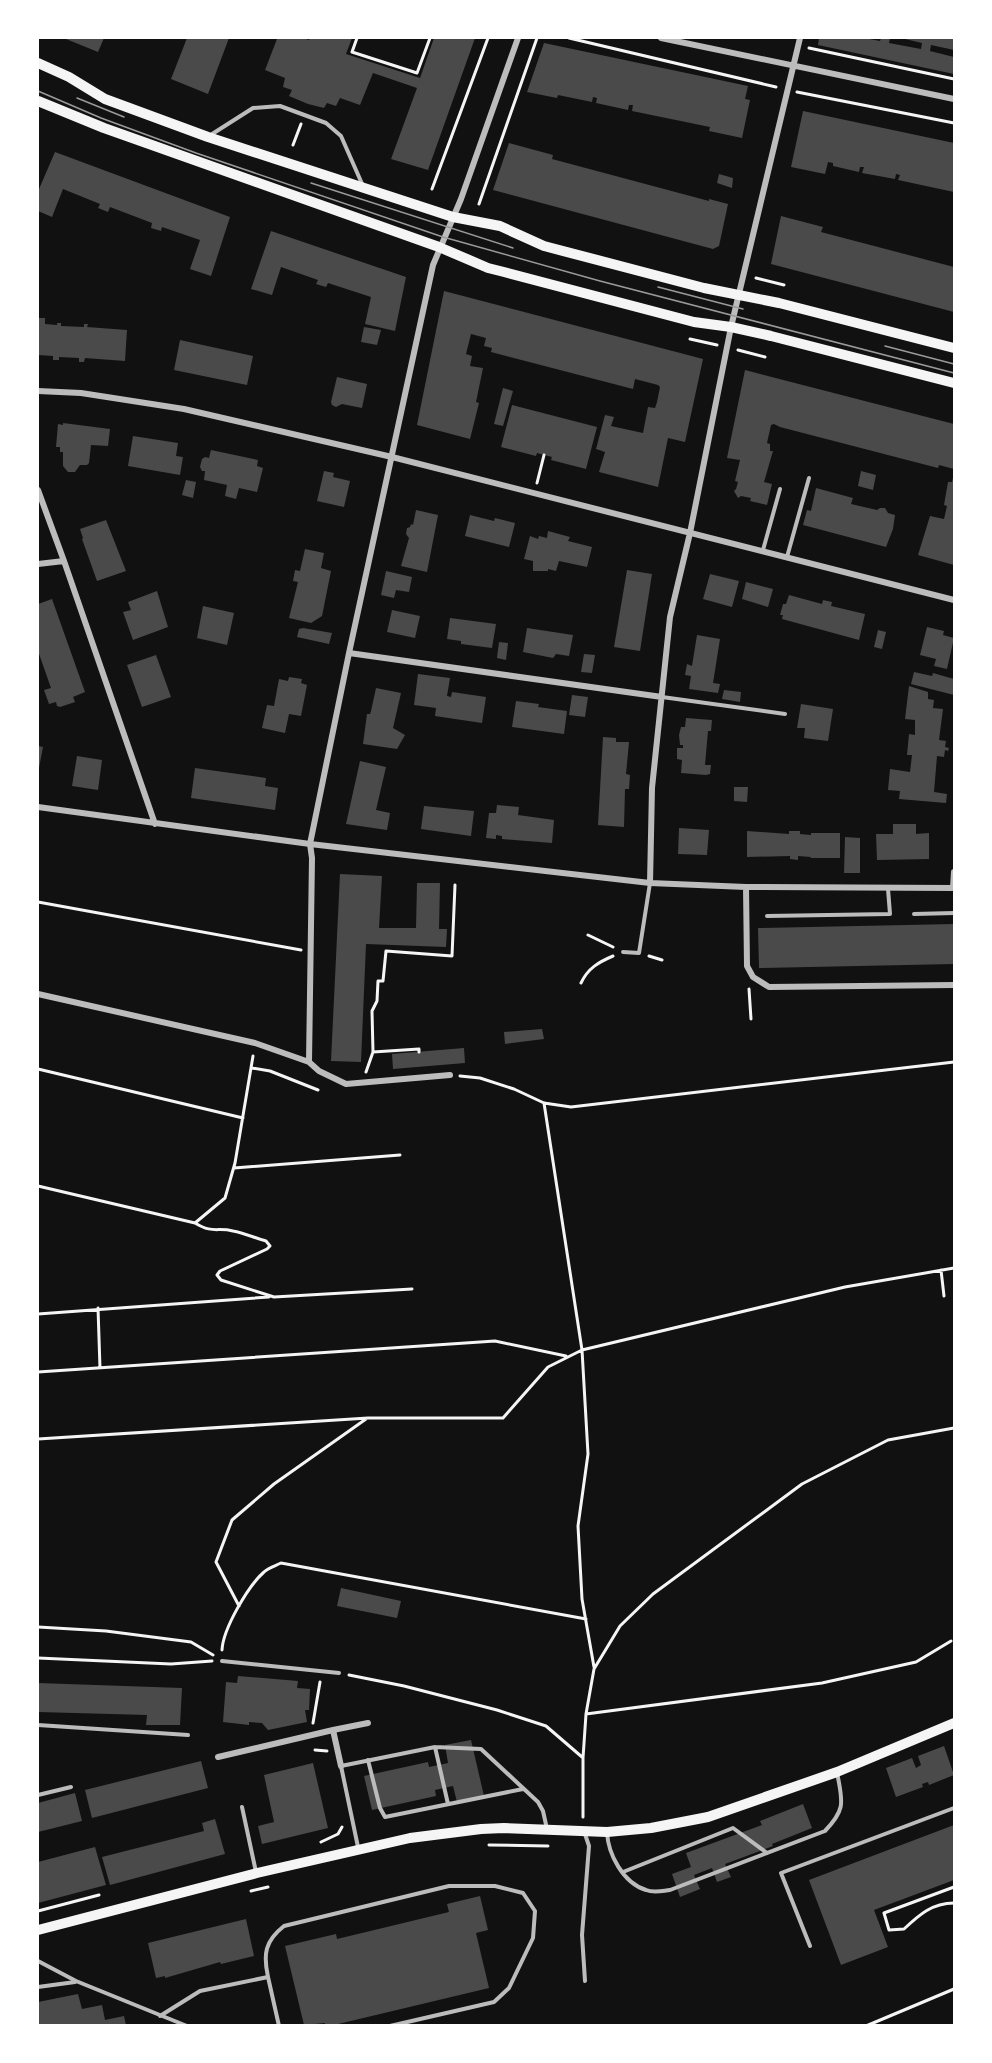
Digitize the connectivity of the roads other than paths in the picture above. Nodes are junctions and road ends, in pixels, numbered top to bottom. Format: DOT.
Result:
graph roads {
  1 [pos="519,38"];
  2 [pos="661,38"];
  3 [pos="800,38"];
  4 [pos="38,63"];
  5 [pos="794,66"];
  6 [pos="954,99"];
  7 [pos="38,101"];
  8 [pos="208,137"];
  9 [pos="363,187"];
  10 [pos="453,217"];
  11 [pos="439,247"];
  12 [pos="738,295"];
  13 [pos="730,327"];
  14 [pos="954,348"];
  15 [pos="954,383"];
  16 [pos="38,391"];
  17 [pos="392,457"];
  18 [pos="809,478"];
  19 [pos="780,489"];
  20 [pos="38,490"];
  21 [pos="690,533"];
  22 [pos="763,550"];
  23 [pos="787,557"];
  24 [pos="64,561"];
  25 [pos="38,564"];
  26 [pos="954,600"];
  27 [pos="349,653"];
  28 [pos="662,697"];
  29 [pos="786,714"];
  30 [pos="38,807"];
  31 [pos="155,824"];
  32 [pos="310,844"];
  33 [pos="954,872"];
  34 [pos="650,883"];
  35 [pos="746,887"];
  36 [pos="954,888"];
  37 [pos="888,889"];
  38 [pos="954,913"];
  39 [pos="915,914"];
  40 [pos="767,916"];
  41 [pos="623,952"];
  42 [pos="954,985"];
  43 [pos="38,994"];
  44 [pos="309,1062"];
  45 [pos="450,1075"];
  46 [pos="222,1661"];
  47 [pos="339,1673"];
  48 [pos="368,1723"];
  49 [pos="954,1723"];
  50 [pos="38,1725"];
  51 [pos="333,1730"];
  52 [pos="188,1735"];
  53 [pos="435,1748"];
  54 [pos="218,1757"];
  55 [pos="368,1760"];
  56 [pos="341,1766"];
  57 [pos="837,1772"];
  58 [pos="70,1787"];
  59 [pos="524,1789"];
  60 [pos="38,1795"];
  61 [pos="448,1804"];
  62 [pos="242,1807"];
  63 [pos="954,1808"];
  64 [pos="547,1829"];
  65 [pos="584,1830"];
  66 [pos="607,1832"];
  67 [pos="359,1851"];
  68 [pos="767,1853"];
  69 [pos="623,1872"];
  70 [pos="256,1873"];
  71 [pos="38,1930"];
  72 [pos="810,1946"];
  73 [pos="38,1961"];
  74 [pos="268,1977"];
  75 [pos="585,1981"];
  76 [pos="76,1982"];
  77 [pos="38,1987"];
  78 [pos="160,2016"];
  79 [pos="187,2025"];
  80 [pos="279,2025"];
  81 [pos="390,2025"];
  1 -- 10 [label="street"];
  2 -- 5 [label="street"];
  3 -- 5 [label="street"];
  4 -- 8 [label="main road"];
  5 -- 6 [label="street"];
  5 -- 12 [label="street"];
  7 -- 11 [label="main road"];
  8 -- 9 [label="main road"];
  8 -- 9 [label="lane"];
  9 -- 10 [label="main road"];
  10 -- 11 [label="street"];
  10 -- 12 [label="main road"];
  11 -- 13 [label="main road"];
  11 -- 17 [label="street"];
  12 -- 13 [label="street"];
  12 -- 14 [label="main road"];
  13 -- 15 [label="main road"];
  13 -- 21 [label="street"];
  16 -- 17 [label="street"];
  17 -- 21 [label="street"];
  17 -- 27 [label="street"];
  18 -- 23 [label="lane"];
  19 -- 22 [label="lane"];
  20 -- 24 [label="street"];
  21 -- 22 [label="street"];
  21 -- 28 [label="street"];
  22 -- 23 [label="street"];
  23 -- 26 [label="street"];
  24 -- 25 [label="street"];
  24 -- 31 [label="street"];
  27 -- 28 [label="street"];
  27 -- 32 [label="street"];
  28 -- 29 [label="lane"];
  28 -- 34 [label="street"];
  30 -- 31 [label="street"];
  31 -- 32 [label="street"];
  32 -- 34 [label="street"];
  32 -- 44 [label="street"];
  33 -- 36 [label="street"];
  34 -- 35 [label="street"];
  34 -- 41 [label="lane"];
  35 -- 37 [label="street"];
  35 -- 42 [label="street"];
  36 -- 37 [label="street"];
  37 -- 40 [label="lane"];
  38 -- 39 [label="lane"];
  43 -- 44 [label="street"];
  44 -- 45 [label="street"];
  46 -- 47 [label="lane"];
  48 -- 51 [label="street"];
  49 -- 57 [label="main road"];
  50 -- 52 [label="lane"];
  51 -- 54 [label="street"];
  51 -- 56 [label="street"];
  53 -- 55 [label="lane"];
  53 -- 59 [label="lane"];
  53 -- 61 [label="lane"];
  55 -- 56 [label="lane"];
  55 -- 61 [label="lane"];
  56 -- 67 [label="lane"];
  57 -- 66 [label="main road"];
  57 -- 68 [label="lane"];
  58 -- 60 [label="lane"];
  59 -- 61 [label="lane"];
  59 -- 64 [label="lane"];
  62 -- 70 [label="lane"];
  63 -- 72 [label="lane"];
  64 -- 65 [label="main road"];
  64 -- 67 [label="main road"];
  65 -- 66 [label="main road"];
  65 -- 75 [label="lane"];
  66 -- 69 [label="lane"];
  67 -- 70 [label="main road"];
  68 -- 69 [label="lane"];
  68 -- 69 [label="lane"];
  70 -- 71 [label="main road"];
  73 -- 76 [label="lane"];
  74 -- 78 [label="lane"];
  74 -- 80 [label="lane"];
  74 -- 81 [label="lane"];
  76 -- 77 [label="lane"];
  76 -- 78 [label="lane"];
  78 -- 79 [label="lane"];
}
